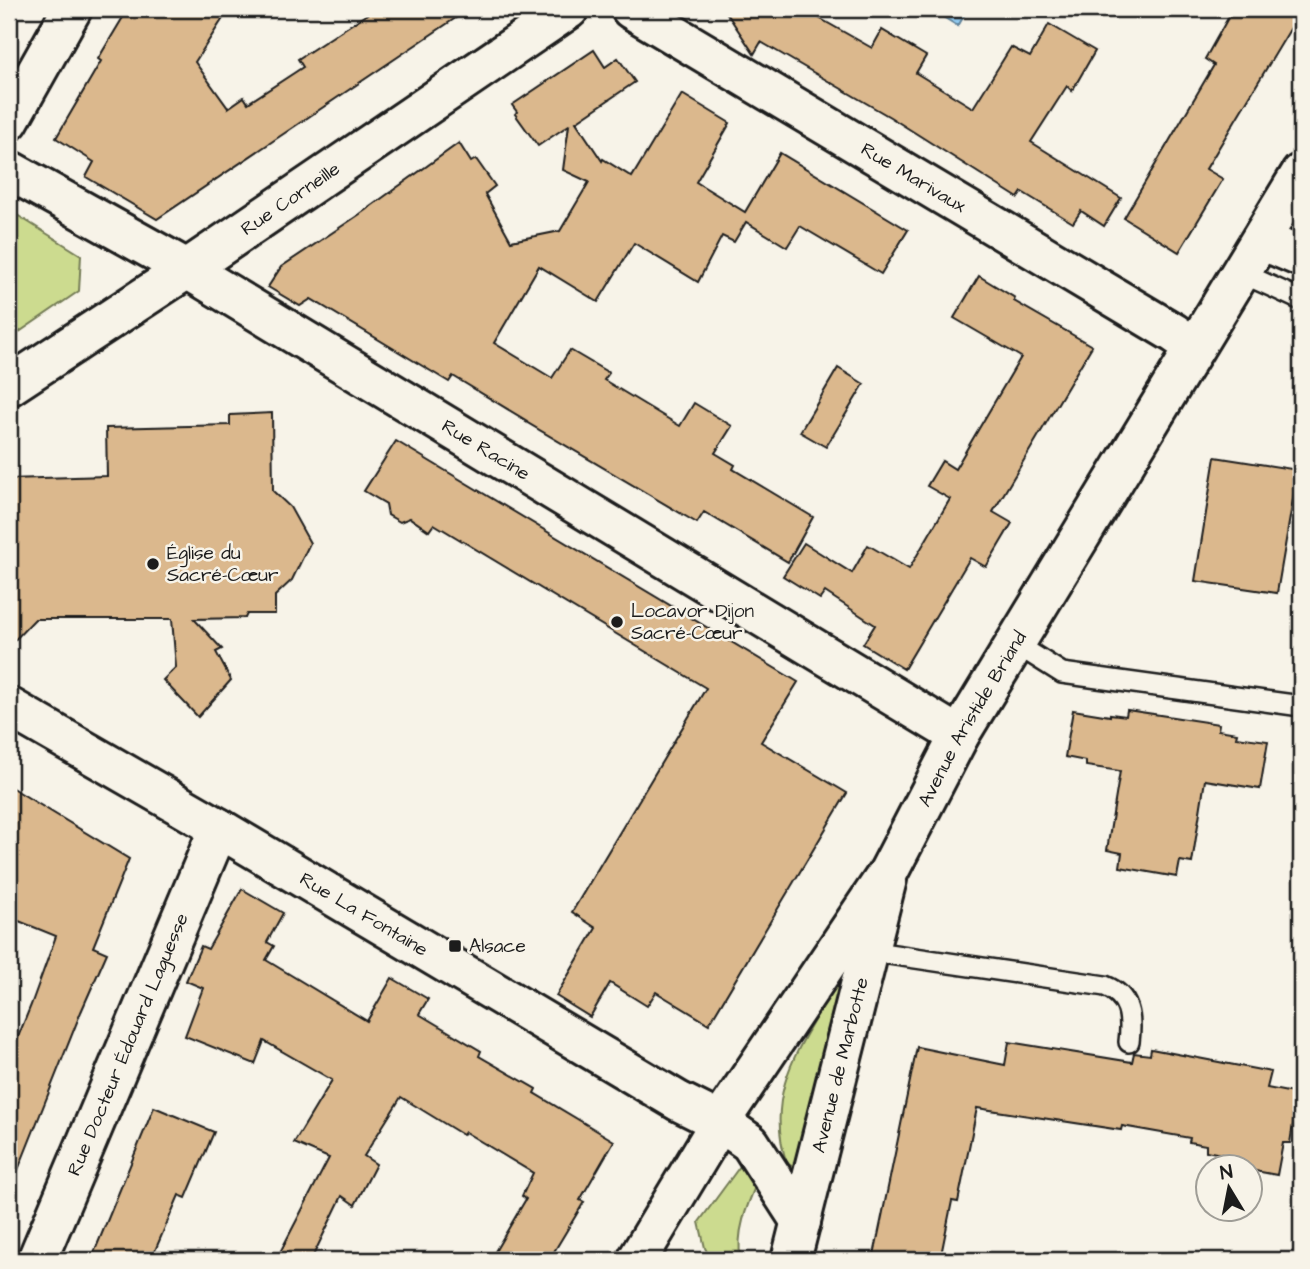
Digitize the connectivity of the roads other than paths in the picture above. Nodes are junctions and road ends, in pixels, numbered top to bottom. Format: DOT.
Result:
graph roads {
  1 [pos="72,9"];
  2 [pos="569,9"];
  3 [pos="631,9"];
  4 [pos="9,121"];
  5 [pos="9,170"];
  6 [pos="1301,173"];
  7 [pos="1261,240"];
  8 [pos="1301,257"];
  9 [pos="187,269"];
  10 [pos="1242,273"];
  11 [pos="1301,300"];
  12 [pos="1194,347"];
  13 [pos="9,386"];
  14 [pos="1016,645"];
  15 [pos="1301,706"];
  16 [pos="9,707"];
  17 [pos="959,736"];
  18 [pos="219,828"];
  19 [pos="890,871"];
  20 [pos="868,951"];
  21 [pos="1129,1042"];
  22 [pos="720,1122"];
  23 [pos="801,1222"];
  24 [pos="37,1260"];
  25 [pos="637,1260"];
  26 [pos="791,1260"];
  1 -- 4 [label="street"];
  2 -- 9 [label="street, Rue Corneille"];
  3 -- 12 [label="street, Rue Marivaux"];
  5 -- 9 [label="street, Rue Racine"];
  6 -- 7 [label="street, Avenue Aristide Briand"];
  7 -- 8 [label="street"];
  7 -- 10 [label="street, Avenue Aristide Briand"];
  9 -- 13 [label="street, Rue Corneille"];
  9 -- 17 [label="street, Rue Racine"];
  10 -- 11 [label="lane"];
  10 -- 12 [label="street, Avenue Aristide Briand"];
  12 -- 14 [label="street, Avenue Aristide Briand"];
  14 -- 15 [label="lane"];
  14 -- 17 [label="street, Avenue Aristide Briand"];
  16 -- 18 [label="street, Rue La Fontaine"];
  17 -- 19 [label="street, Avenue Aristide Briand"];
  18 -- 22 [label="street, Rue La Fontaine"];
  18 -- 24 [label="street, Rue Docteur Édouard Laguesse"];
  19 -- 20 [label="street, Avenue de Marbotte"];
  19 -- 22 [label="street, Avenue Aristide Briand"];
  20 -- 21 [label="lane"];
  20 -- 23 [label="street, Avenue de Marbotte"];
  22 -- 23 [label="street, Rue La Fontaine"];
  22 -- 25 [label="street, Avenue Aristide Briand"];
  23 -- 26 [label="street, Avenue de Marbotte"];
}
